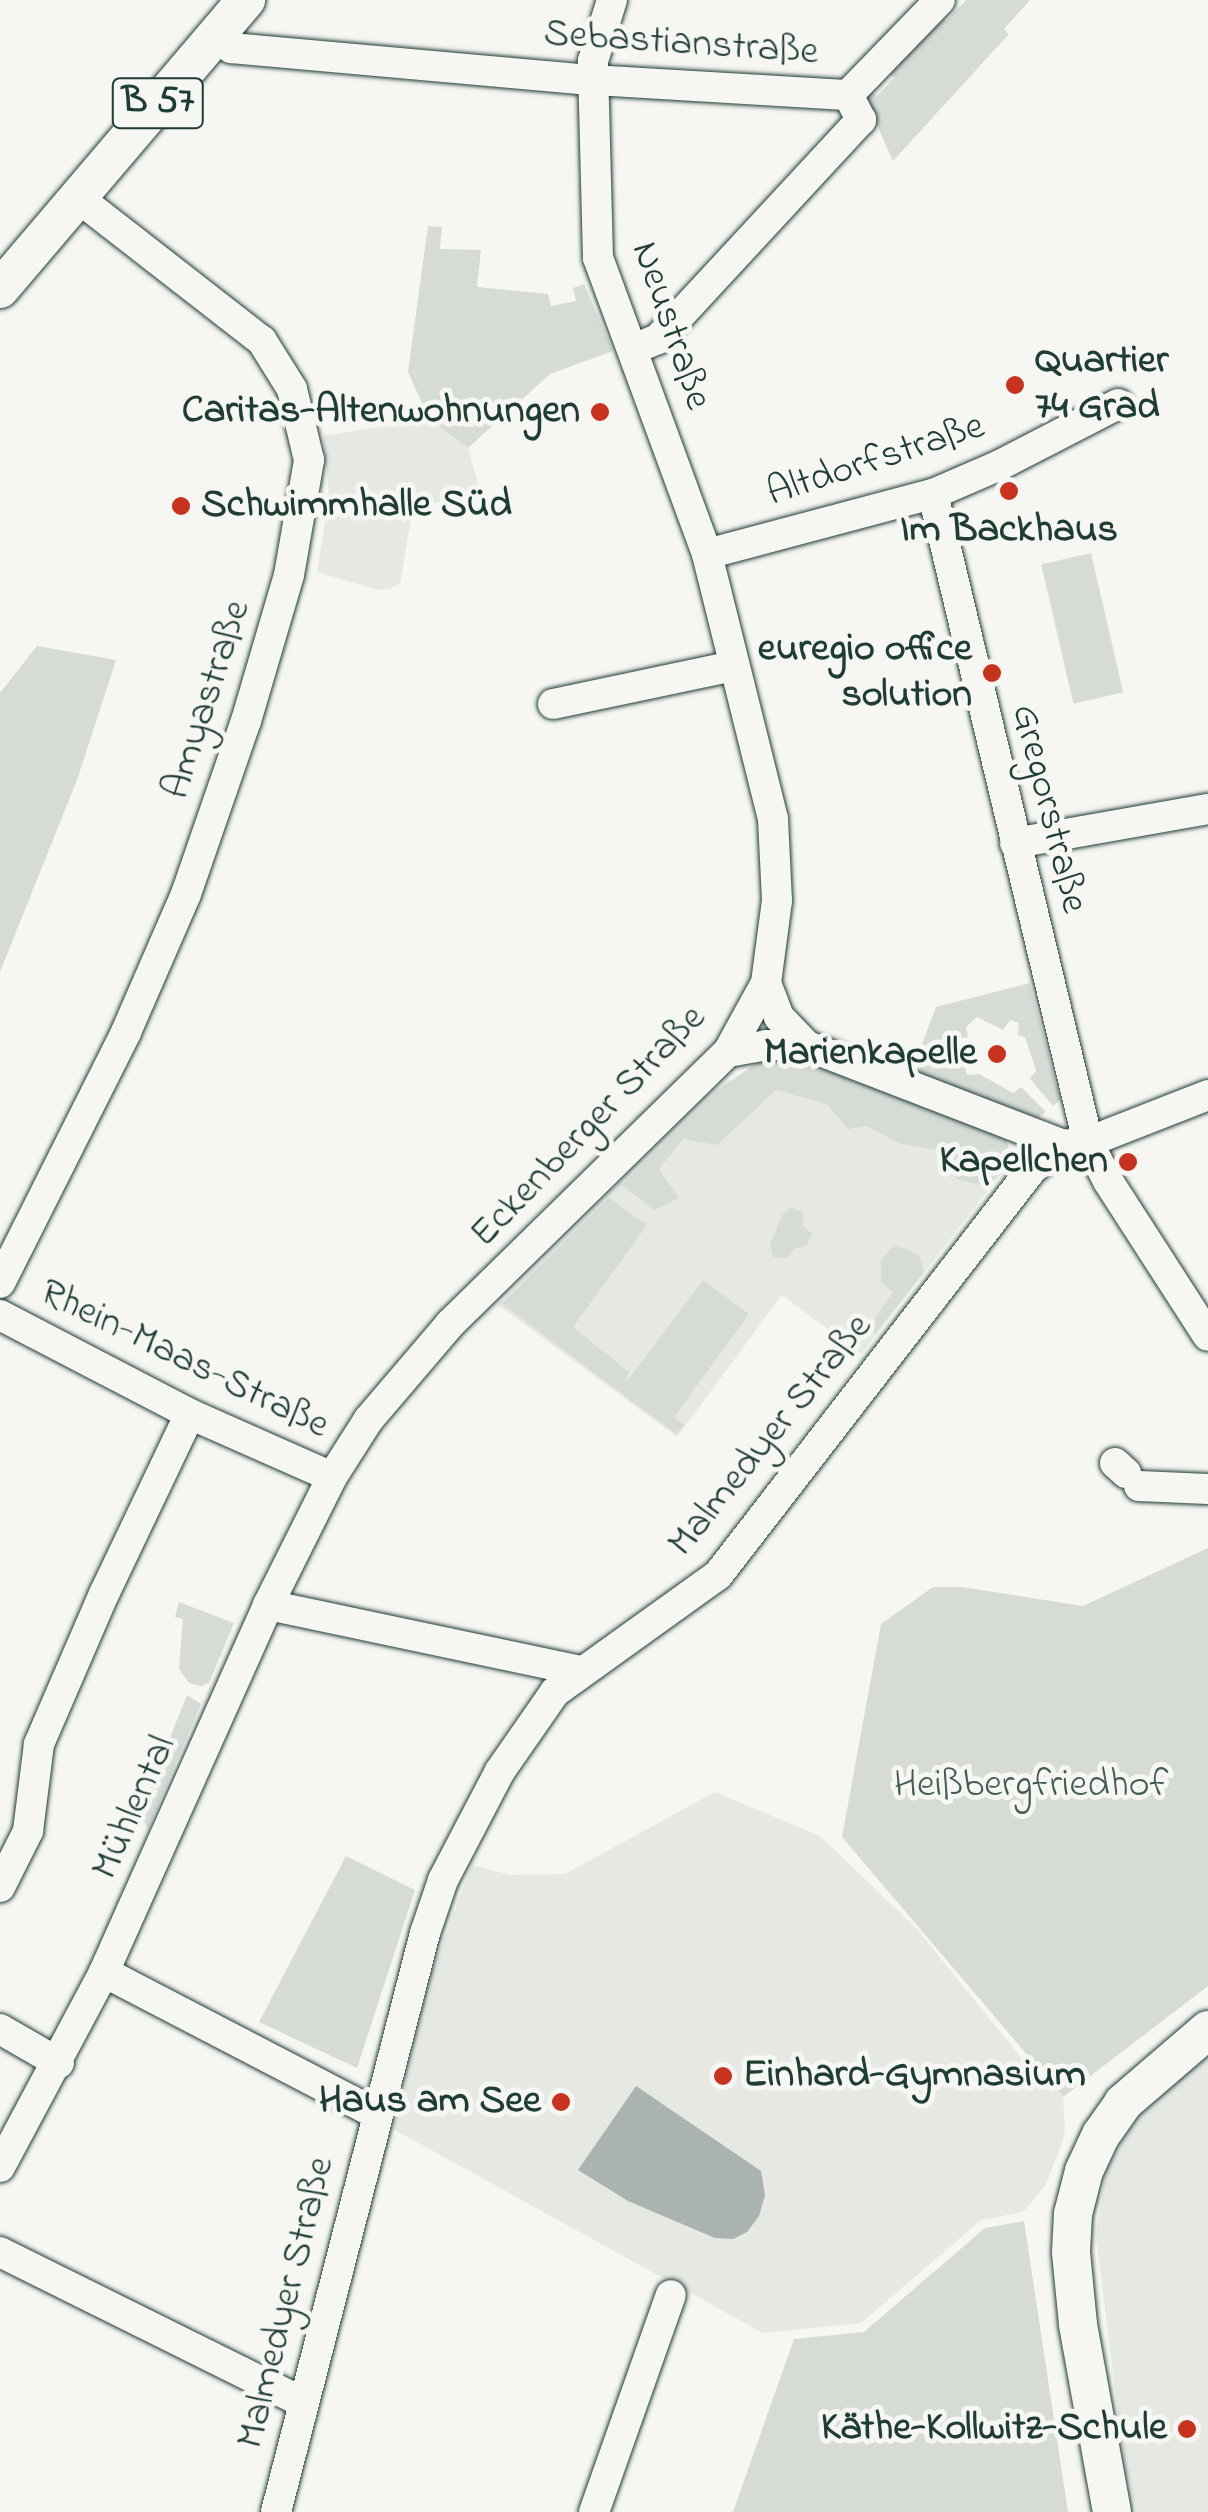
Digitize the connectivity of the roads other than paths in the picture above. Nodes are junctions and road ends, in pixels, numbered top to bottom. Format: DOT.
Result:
graph roads {
  1 [pos="246,0"];
  2 [pos="612,0"];
  3 [pos="940,0"];
  4 [pos="215,35"];
  5 [pos="593,80"];
  6 [pos="848,96"];
  7 [pos="78,198"];
  8 [pos="0,289"];
  9 [pos="634,350"];
  10 [pos="1118,404"];
  11 [pos="932,494"];
  12 [pos="708,554"];
  13 [pos="733,666"];
  14 [pos="553,704"];
  15 [pos="1208,809"];
  16 [pos="1015,843"];
  17 [pos="766,983"];
  18 [pos="806,1046"];
  19 [pos="728,1052"];
  20 [pos="1208,1096"];
  21 [pos="1076,1144"];
  22 [pos="0,1213"];
  23 [pos="29,1224"];
  24 [pos="0,1283"];
  25 [pos="0,1315"];
  26 [pos="1208,1336"];
  27 [pos="190,1414"];
  28 [pos="1127,1474"];
  29 [pos="332,1477"];
  30 [pos="1208,1489"];
  31 [pos="268,1606"];
  32 [pos="582,1670"];
  33 [pos="0,1886"];
  34 [pos="104,1972"];
  35 [pos="0,2028"];
  36 [pos="1208,2030"];
  37 [pos="59,2063"];
  38 [pos="377,2114"];
  39 [pos="0,2167"];
  40 [pos="0,2252"];
  41 [pos="671,2294"];
  42 [pos="302,2402"];
  43 [pos="276,2512"];
  44 [pos="594,2512"];
  45 [pos="1112,2512"];
  1 -- 4 [label="main road, B 57"];
  2 -- 5 [label="street, Neustraße"];
  3 -- 6 [label="street"];
  4 -- 5 [label="street, Sebastianstraße"];
  4 -- 7 [label="main road, B 57"];
  5 -- 6 [label="street, Sebastianstraße"];
  5 -- 9 [label="street, Neustraße"];
  6 -- 9 [label="street"];
  7 -- 8 [label="main road, B 57"];
  7 -- 23 [label="street, Amyastraße"];
  9 -- 12 [label="street, Neustraße"];
  10 -- 11 [label="street, Altdorfstraße"];
  11 -- 12 [label="street, Altdorfstraße"];
  11 -- 16 [label="street, Gregorstraße"];
  12 -- 13 [label="street, Eckenberger Straße"];
  13 -- 14 [label="street"];
  13 -- 17 [label="street, Eckenberger Straße"];
  15 -- 16 [label="street"];
  16 -- 21 [label="street, Gregorstraße"];
  17 -- 18 [label="street"];
  17 -- 19 [label="street, Eckenberger Straße"];
  18 -- 19 [label="street"];
  18 -- 21 [label="street"];
  19 -- 29 [label="street, Eckenberger Straße"];
  20 -- 21 [label="street, Malmedyer Straße"];
  21 -- 26 [label="street, Gregorstraße"];
  21 -- 32 [label="street, Malmedyer Straße"];
  22 -- 23 [label="street, Rhein-Maas-Straße"];
  23 -- 24 [label="street, Amyastraße"];
  25 -- 27 [label="street, Rhein-Maas-Straße"];
  27 -- 29 [label="street, Rhein-Maas-Straße"];
  27 -- 33 [label="street"];
  28 -- 30 [label="street"];
  29 -- 31 [label="street, Mühlental"];
  31 -- 32 [label="street"];
  31 -- 34 [label="street, Mühlental"];
  32 -- 38 [label="street, Malmedyer Straße"];
  34 -- 37 [label="street, Mühlental"];
  34 -- 38 [label="street, Malmedyer Straße"];
  35 -- 37 [label="street"];
  36 -- 45 [label="main road"];
  37 -- 39 [label="street, Mühlental"];
  38 -- 42 [label="street, Malmedyer Straße"];
  40 -- 42 [label="street"];
  41 -- 44 [label="street"];
  42 -- 43 [label="street, Malmedyer Straße"];
}
